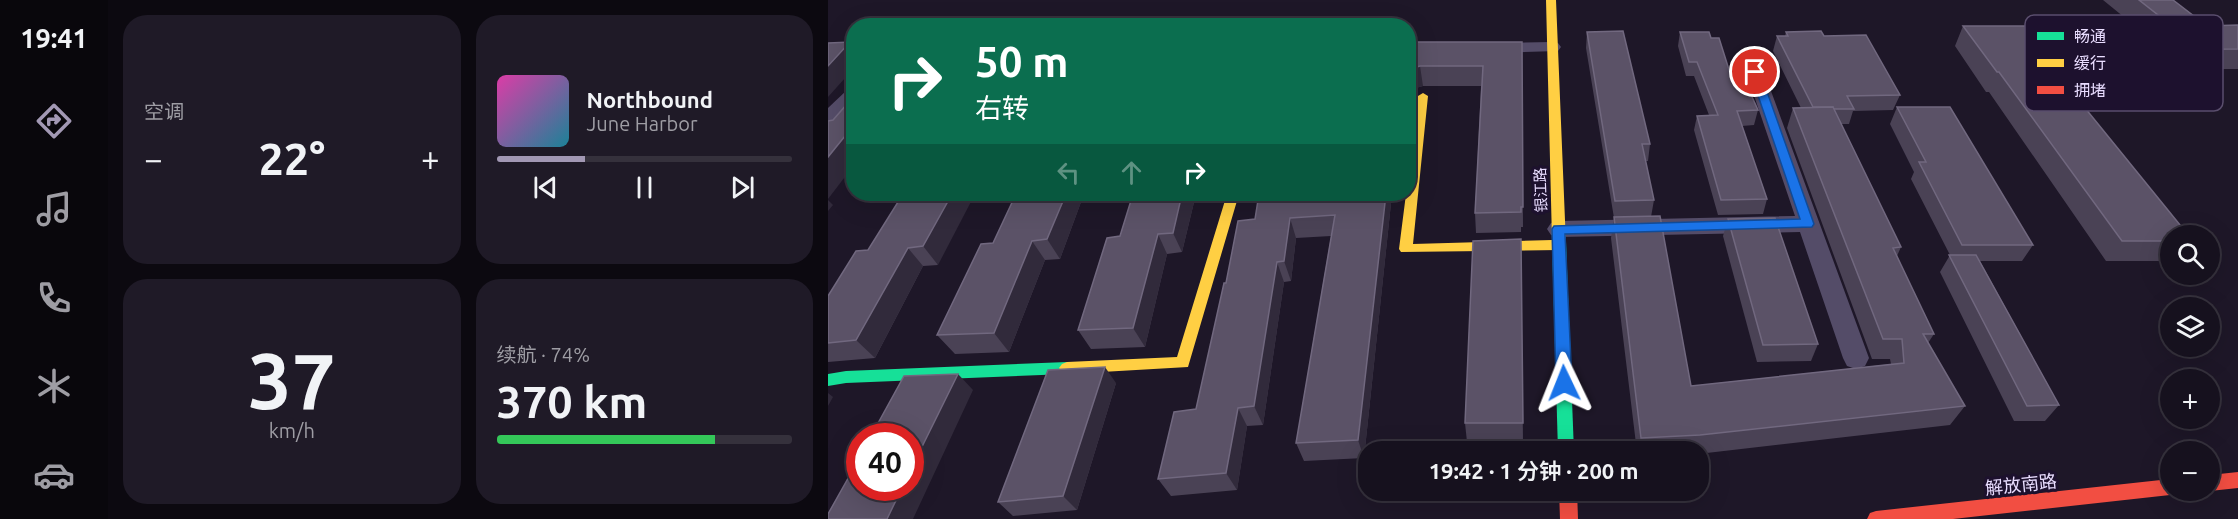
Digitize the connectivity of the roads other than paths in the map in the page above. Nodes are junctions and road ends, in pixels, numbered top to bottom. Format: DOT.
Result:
graph roads {
  1 [pos="1551,0"];
  2 [pos="1552,47"];
  3 [pos="1468,48"];
  4 [pos="1755,72"];
  5 [pos="1423,96"];
  6 [pos="846,102"];
  7 [pos="828,119"];
  8 [pos="1416,163"];
  9 [pos="1231,201"];
  10 [pos="1412,201"];
  11 [pos="1808,224"];
  12 [pos="1559,237"];
  13 [pos="1856,358"];
  14 [pos="828,380"];
  15 [pos="1566,441"];
  16 [pos="2238,480"];
  17 [pos="2220,482"];
  18 [pos="2160,488"];
  19 [pos="1568,501"];
  20 [pos="1569,519"];
  21 [pos="1876,519"];
  1 -- 2 [label="street, 银江路"];
  2 -- 3 [label="street"];
  2 -- 12 [label="street, 银江路"];
  4 -- 11 [label="street"];
  5 -- 8 [label="street"];
  6 -- 7 [label="street"];
  9 -- 14 [label="street"];
  10 -- 12 [label="street"];
  11 -- 12 [label="street"];
  11 -- 13 [label="street"];
  12 -- 15 [label="street, 银江路"];
  16 -- 17 [label="street"];
  18 -- 21 [label="street, 解放南路"];
  19 -- 20 [label="street"];
}
